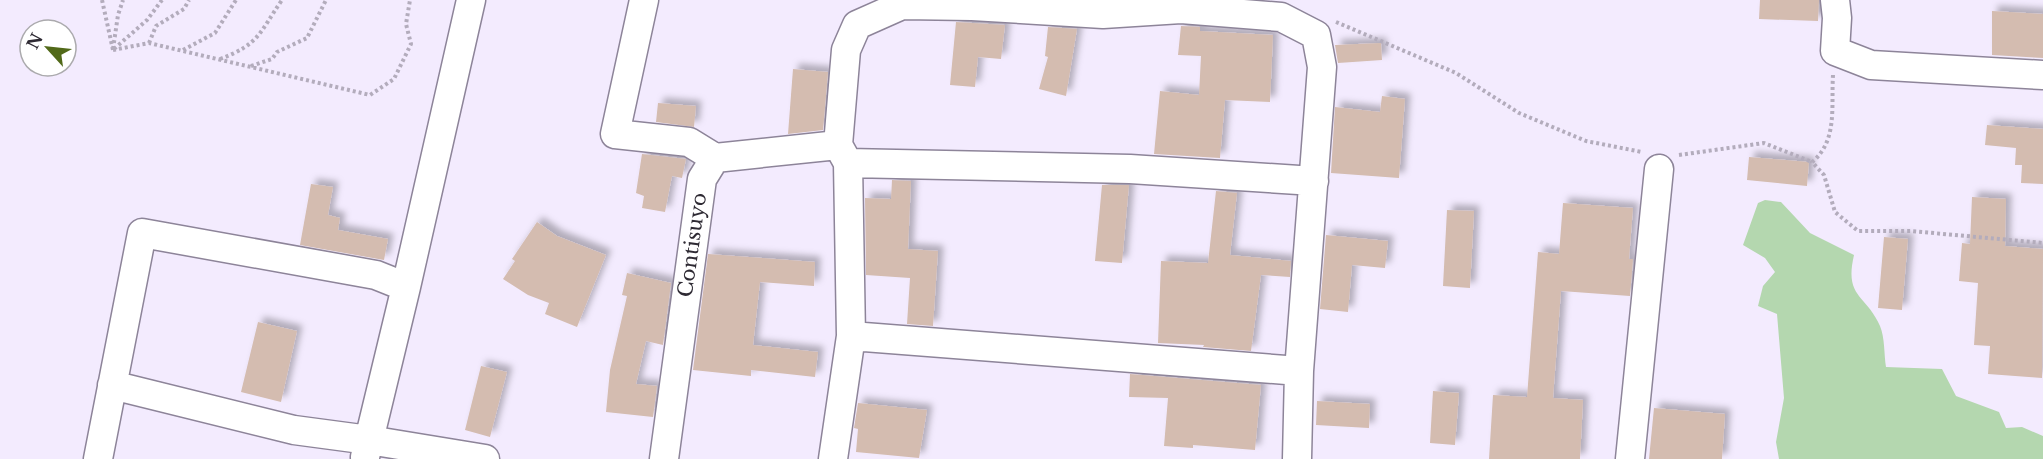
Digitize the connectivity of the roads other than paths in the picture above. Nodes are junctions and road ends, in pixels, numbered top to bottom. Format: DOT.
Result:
graph roads {
  1 [pos="471,0"];
  2 [pos="644,0"];
  3 [pos="1835,0"];
  4 [pos="2043,75"];
  5 [pos="843,154"];
  6 [pos="715,158"];
  7 [pos="1659,159"];
  8 [pos="1314,182"];
  9 [pos="406,287"];
  10 [pos="851,336"];
  11 [pos="1299,371"];
  12 [pos="112,385"];
  13 [pos="367,450"];
  14 [pos="98,459"];
  15 [pos="485,459"];
  16 [pos="664,459"];
  17 [pos="832,459"];
  18 [pos="1297,459"];
  19 [pos="1630,459"];
  1 -- 9 [label="street"];
  2 -- 6 [label="street"];
  3 -- 4 [label="street"];
  5 -- 6 [label="street"];
  5 -- 8 [label="street"];
  5 -- 8 [label="street"];
  5 -- 10 [label="street"];
  6 -- 16 [label="street, Contisuyo"];
  7 -- 19 [label="street"];
  8 -- 11 [label="street"];
  9 -- 12 [label="street"];
  9 -- 13 [label="street"];
  10 -- 11 [label="street"];
  10 -- 17 [label="street"];
  11 -- 18 [label="street"];
  12 -- 13 [label="street"];
  12 -- 14 [label="street"];
  13 -- 15 [label="street"];
}
